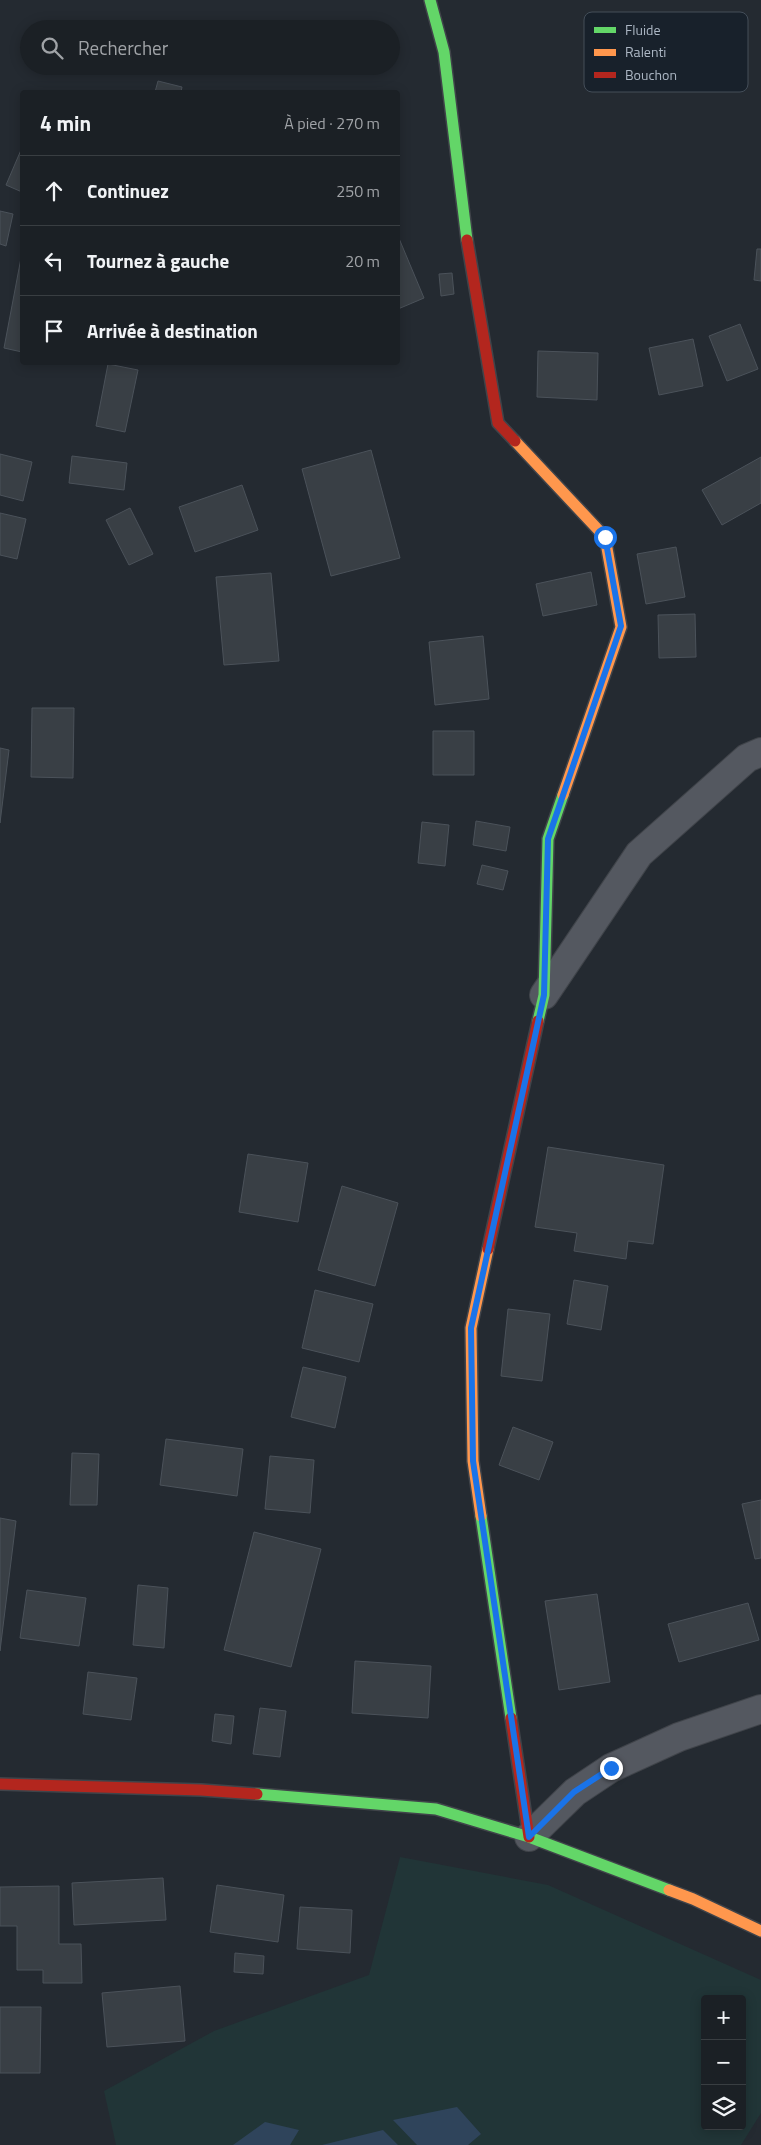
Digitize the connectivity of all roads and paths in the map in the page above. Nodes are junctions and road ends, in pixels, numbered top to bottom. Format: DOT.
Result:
graph roads {
  1 [pos="430,0"];
  2 [pos="761,752"];
  3 [pos="544,995"];
  4 [pos="761,1709"];
  5 [pos="0,1784"];
  6 [pos="529,1837"];
  7 [pos="761,1931"];
  1 -- 3 [label="main road"];
  2 -- 3 [label="street"];
  3 -- 6 [label="main road"];
  4 -- 6 [label="street"];
  5 -- 6 [label="main road"];
  6 -- 7 [label="main road"];
}
